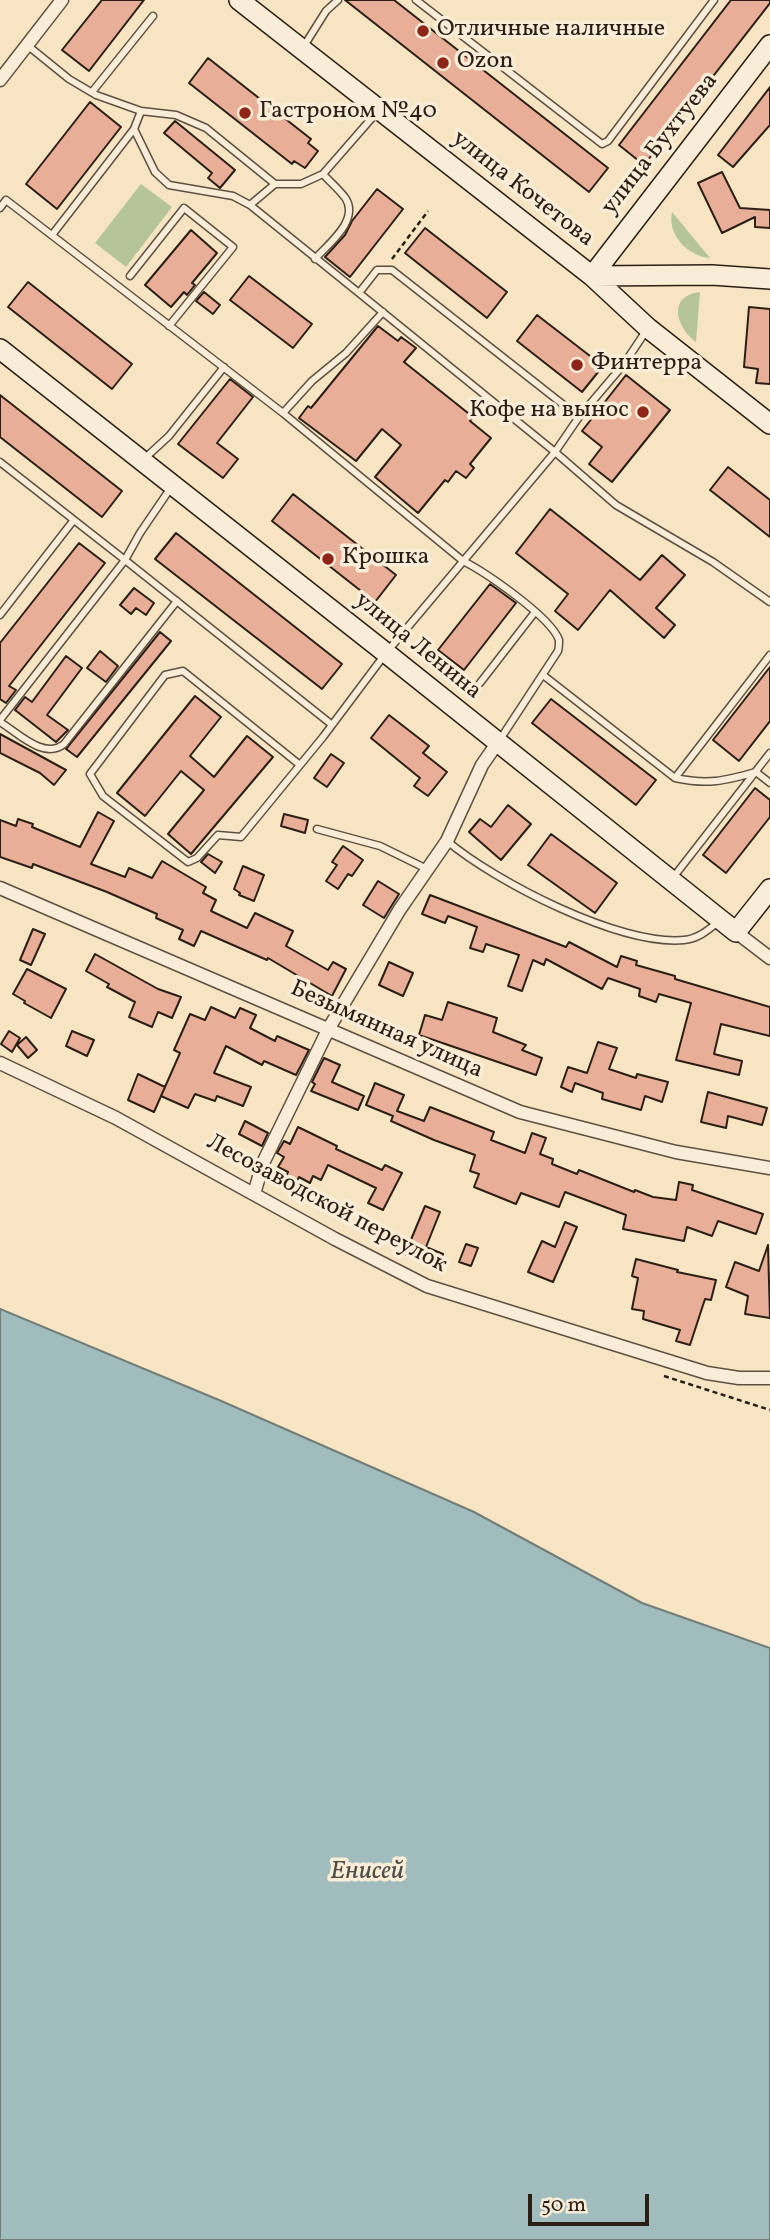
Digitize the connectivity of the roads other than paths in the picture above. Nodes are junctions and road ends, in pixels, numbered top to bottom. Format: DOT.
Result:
graph roads {
  1 [pos="62,0"];
  2 [pos="239,0"];
  3 [pos="338,0"];
  4 [pos="416,0"];
  5 [pos="714,0"];
  6 [pos="153,16"];
  7 [pos="27,45"];
  8 [pos="770,45"];
  9 [pos="302,49"];
  10 [pos="0,80"];
  11 [pos="92,92"];
  12 [pos="379,109"];
  13 [pos="141,111"];
  14 [pos="134,129"];
  15 [pos="323,174"];
  16 [pos="275,184"];
  17 [pos="250,205"];
  18 [pos="0,208"];
  19 [pos="52,235"];
  20 [pos="316,259"];
  21 [pos="130,276"];
  22 [pos="592,276"];
  23 [pos="770,279"];
  24 [pos="359,293"];
  25 [pos="383,312"];
  26 [pos="169,326"];
  27 [pos="648,328"];
  28 [pos="0,349"];
  29 [pos="224,368"];
  30 [pos="283,413"];
  31 [pos="579,417"];
  32 [pos="770,424"];
  33 [pos="555,452"];
  34 [pos="142,460"];
  35 [pos="0,462"];
  36 [pos="173,484"];
  37 [pos="74,521"];
  38 [pos="125,560"];
  39 [pos="463,561"];
  40 [pos="177,601"];
  41 [pos="770,602"];
  42 [pos="536,612"];
  43 [pos="0,615"];
  44 [pos="386,653"];
  45 [pos="770,655"];
  46 [pos="543,675"];
  47 [pos="480,683"];
  48 [pos="0,721"];
  49 [pos="331,724"];
  50 [pos="498,742"];
  51 [pos="770,753"];
  52 [pos="300,765"];
  53 [pos="756,772"];
  54 [pos="675,778"];
  55 [pos="770,783"];
  56 [pos="317,829"];
  57 [pos="447,841"];
  58 [pos="427,869"];
  59 [pos="670,881"];
  60 [pos="0,888"];
  61 [pos="770,889"];
  62 [pos="728,926"];
  63 [pos="770,958"];
  64 [pos="329,1028"];
  65 [pos="0,1063"];
  66 [pos="770,1168"];
  67 [pos="254,1194"];
  68 [pos="768,1379"];
  1 -- 7 [label="street"];
  2 -- 9 [label="street, улица Кочетова"];
  3 -- 9 [label="lane"];
  4 -- 5 [label="lane"];
  6 -- 11 [label="lane"];
  7 -- 10 [label="street"];
  7 -- 11 [label="lane"];
  8 -- 22 [label="street, улица Бухтуева"];
  9 -- 12 [label="street, улица Кочетова"];
  11 -- 13 [label="lane"];
  12 -- 15 [label="lane"];
  12 -- 22 [label="street, улица Кочетова"];
  13 -- 14 [label="lane"];
  13 -- 16 [label="lane"];
  14 -- 17 [label="lane"];
  14 -- 19 [label="lane"];
  15 -- 16 [label="lane"];
  15 -- 20 [label="lane"];
  16 -- 17 [label="lane"];
  17 -- 20 [label="lane"];
  18 -- 19 [label="lane"];
  19 -- 26 [label="lane"];
  20 -- 24 [label="lane"];
  21 -- 26 [label="lane"];
  22 -- 23 [label="street"];
  22 -- 27 [label="street, улица Кочетова"];
  24 -- 25 [label="lane"];
  24 -- 31 [label="lane"];
  25 -- 30 [label="lane"];
  25 -- 33 [label="lane"];
  26 -- 29 [label="lane"];
  27 -- 31 [label="lane"];
  27 -- 32 [label="street, улица Кочетова"];
  28 -- 34 [label="street, улица Ленина"];
  29 -- 30 [label="lane"];
  29 -- 34 [label="lane"];
  30 -- 39 [label="lane"];
  31 -- 33 [label="lane"];
  33 -- 39 [label="lane"];
  33 -- 41 [label="lane"];
  34 -- 36 [label="street, улица Ленина"];
  35 -- 37 [label="lane"];
  36 -- 38 [label="lane"];
  36 -- 44 [label="street, улица Ленина"];
  37 -- 38 [label="lane"];
  37 -- 43 [label="lane"];
  38 -- 40 [label="lane"];
  38 -- 48 [label="lane"];
  39 -- 42 [label="lane"];
  39 -- 44 [label="lane"];
  40 -- 48 [label="lane"];
  40 -- 49 [label="lane"];
  42 -- 46 [label="lane"];
  42 -- 47 [label="lane"];
  44 -- 49 [label="lane"];
  44 -- 50 [label="street, улица Ленина"];
  45 -- 54 [label="lane"];
  46 -- 50 [label="lane"];
  46 -- 54 [label="lane"];
  49 -- 52 [label="lane"];
  50 -- 57 [label="street"];
  50 -- 59 [label="street, улица Ленина"];
  51 -- 53 [label="lane"];
  52 -- 52 [label="lane"];
  53 -- 54 [label="lane"];
  53 -- 55 [label="lane"];
  53 -- 59 [label="lane"];
  56 -- 58 [label="lane"];
  57 -- 58 [label="street"];
  57 -- 62 [label="lane"];
  58 -- 64 [label="street"];
  59 -- 62 [label="street, улица Ленина"];
  60 -- 64 [label="street, Безымянная улица"];
  61 -- 62 [label="street"];
  62 -- 63 [label="street, улица Ленина"];
  64 -- 66 [label="street, Безымянная улица"];
  64 -- 67 [label="street"];
  65 -- 67 [label="street, Лесозаводской переулок"];
  67 -- 68 [label="street, Лесозаводской переулок"];
}
